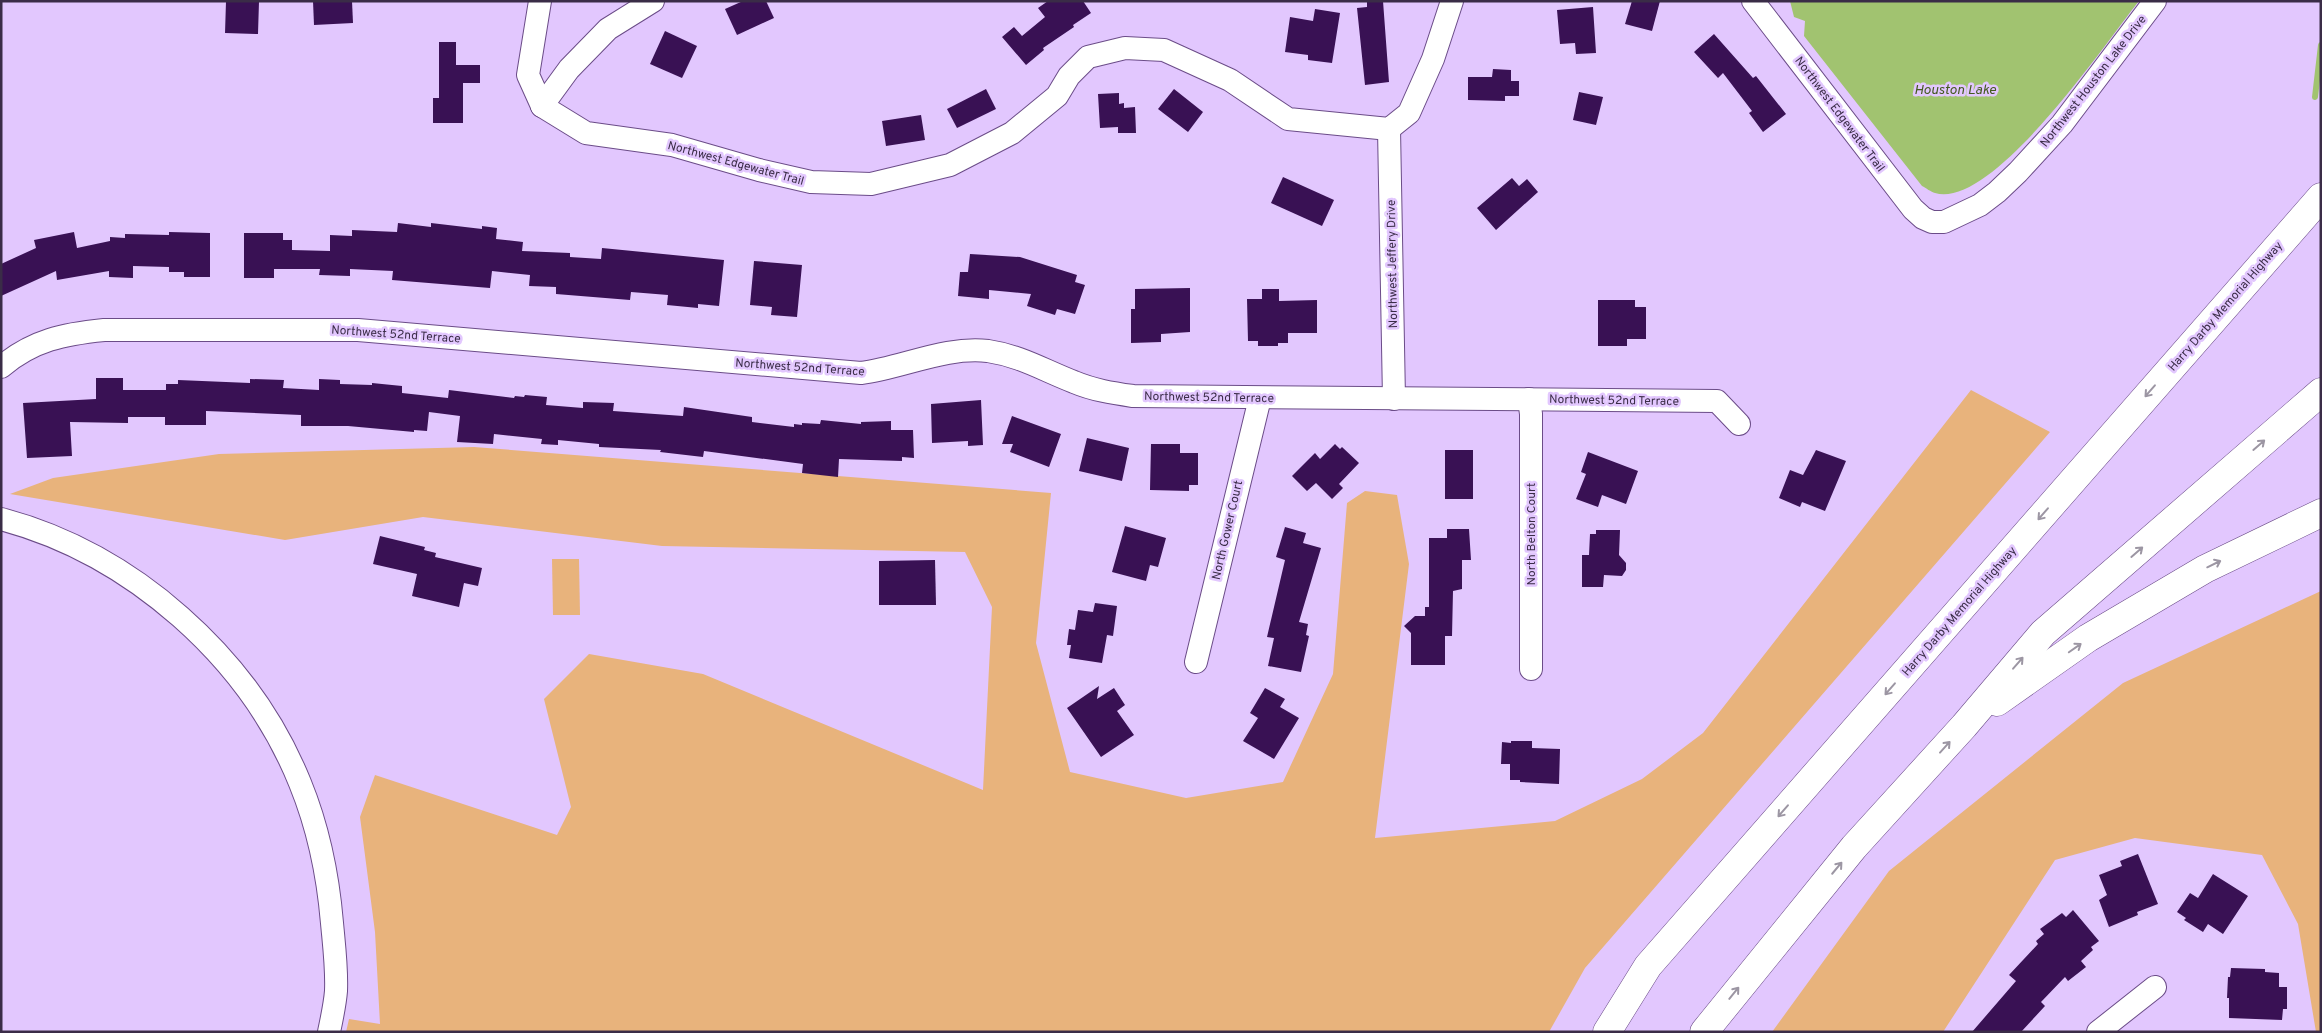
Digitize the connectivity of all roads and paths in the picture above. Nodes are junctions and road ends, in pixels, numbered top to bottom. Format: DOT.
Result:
graph roads {
  1 [pos="540,1"];
  2 [pos="653,1"];
  3 [pos="1452,1"];
  4 [pos="1753,1"];
  5 [pos="2155,1"];
  6 [pos="542,106"];
  7 [pos="1390,129"];
  8 [pos="2321,197"];
  9 [pos="1932,222"];
  10 [pos="1,367"];
  11 [pos="2321,392"];
  12 [pos="1260,398"];
  13 [pos="1394,398"];
  14 [pos="1529,398"];
  15 [pos="1739,424"];
  16 [pos="2321,513"];
  17 [pos="1,519"];
  18 [pos="1196,662"];
  19 [pos="1531,669"];
  20 [pos="1964,726"];
  21 [pos="2155,987"];
  22 [pos="330,1032"];
  23 [pos="1606,1032"];
  24 [pos="1704,1032"];
  25 [pos="2098,1032"];
  1 -- 6 [label="street"];
  2 -- 6 [label="street"];
  3 -- 7 [label="street"];
  4 -- 9 [label="street, Northwest Edgewater Trail"];
  5 -- 9 [label="street, Northwest Houston Lake Drive"];
  6 -- 7 [label="street, Northwest Edgewater Trail"];
  7 -- 13 [label="street, Northwest Jeffery Drive"];
  8 -- 23 [label="highway, Harry Darby Memorial Highway, one-way"];
  10 -- 12 [label="street, Northwest 52nd Terrace"];
  20 -- 11 [label="highway, one-way"];
  12 -- 13 [label="street, Northwest 52nd Terrace"];
  12 -- 18 [label="street, North Gower Court"];
  13 -- 14 [label="street, Northwest 52nd Terrace"];
  14 -- 15 [label="street, Northwest 52nd Terrace"];
  14 -- 19 [label="street, North Belton Court"];
  20 -- 16 [label="highway, one-way"];
  17 -- 22 [label="street"];
  24 -- 20 [label="highway, one-way"];
  21 -- 25 [label="street"];
}
